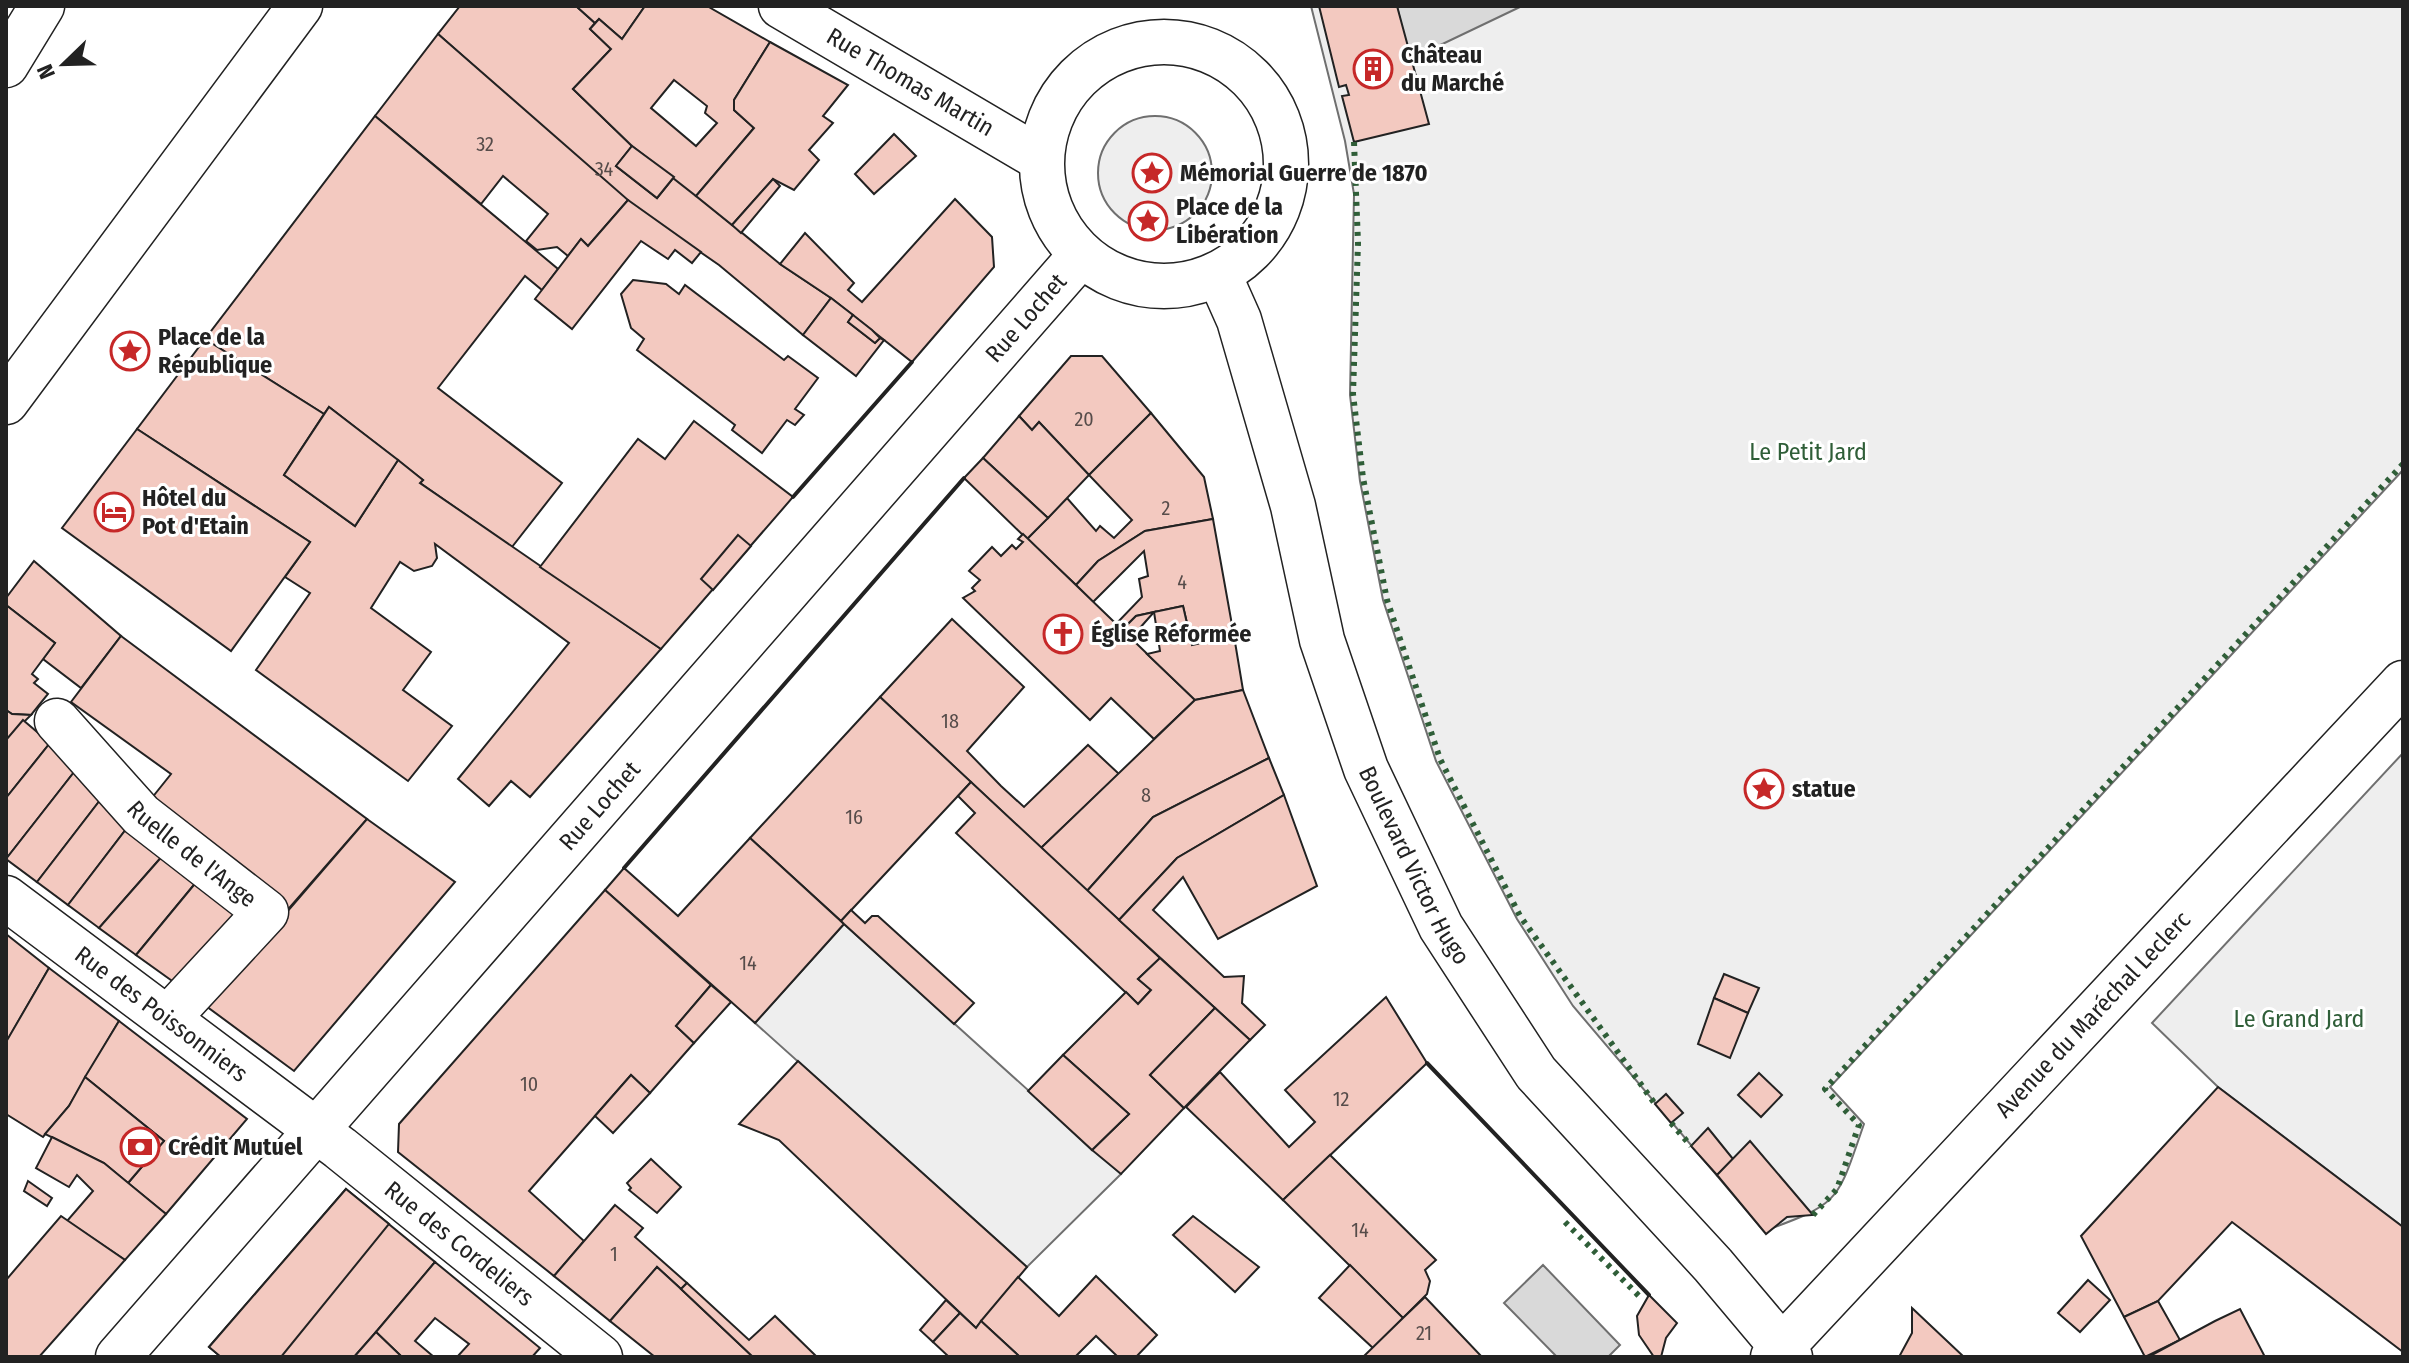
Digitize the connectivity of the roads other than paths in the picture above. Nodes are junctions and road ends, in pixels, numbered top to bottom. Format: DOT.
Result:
graph roads {
  1 [pos="42,6"];
  2 [pos="300,6"];
  3 [pos="781,6"];
  4 [pos="1157,24"];
  5 [pos="6,65"];
  6 [pos="1041,159"];
  7 [pos="1081,255"];
  8 [pos="1219,275"];
  9 [pos="6,402"];
  10 [pos="2403,683"];
  11 [pos="57,721"];
  12 [pos="6,898"];
  13 [pos="168,1018"];
  14 [pos="318,1131"];
  15 [pos="1782,1354"];
  16 [pos="118,1357"];
  17 [pos="600,1357"];
  1 -- 5 [label="street"];
  2 -- 9 [label="street"];
  3 -- 6 [label="street, Rue Thomas Martin"];
  4 -- 6 [label="street"];
  4 -- 8 [label="street"];
  6 -- 7 [label="street"];
  7 -- 8 [label="street"];
  7 -- 14 [label="street, Rue Lochet"];
  8 -- 15 [label="street, Boulevard Victor Hugo"];
  10 -- 15 [label="street, Avenue du Maréchal Leclerc"];
  11 -- 13 [label="street, Ruelle de l'Ange"];
  12 -- 13 [label="street, Rue des Poissonniers"];
  13 -- 14 [label="street, Rue des Poissonniers"];
  14 -- 16 [label="street, Rue Lochet"];
  14 -- 17 [label="street, Rue des Cordeliers"];
}
